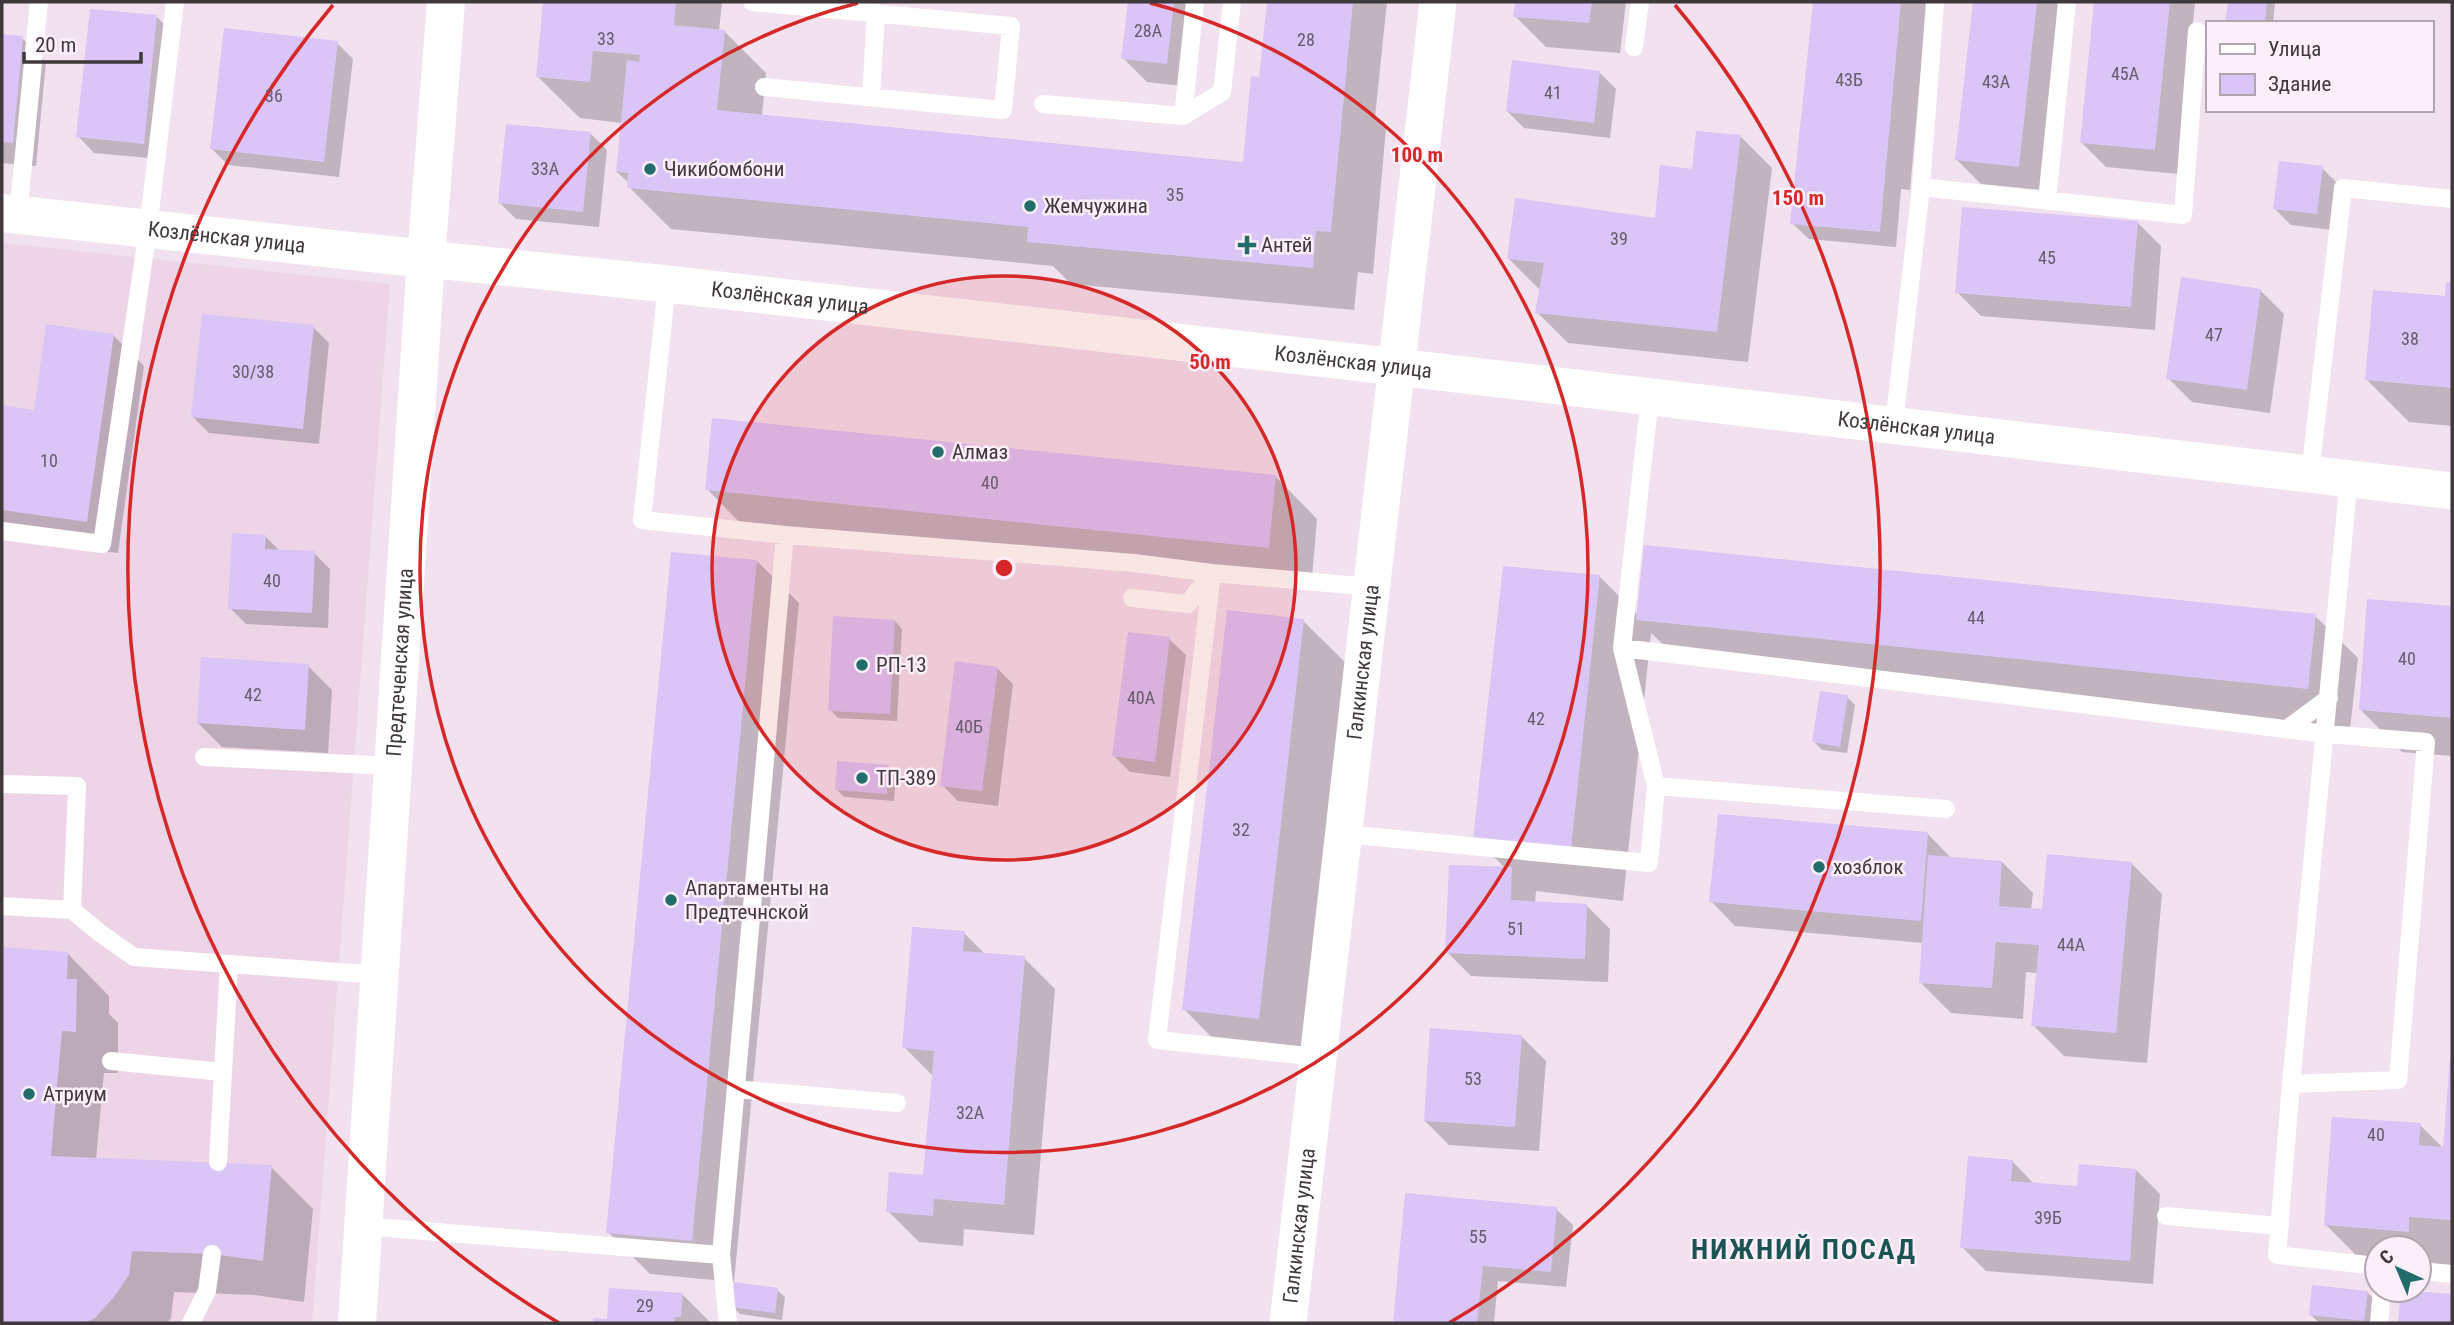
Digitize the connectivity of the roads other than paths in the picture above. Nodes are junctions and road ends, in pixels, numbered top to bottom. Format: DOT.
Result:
graph roads {
  1 [pos="39,2"];
  2 [pos="175,2"];
  3 [pos="446,2"];
  4 [pos="752,2"];
  5 [pos="1195,2"];
  6 [pos="1232,2"];
  7 [pos="1438,2"];
  8 [pos="1640,2"];
  9 [pos="1935,2"];
  10 [pos="2067,2"];
  11 [pos="913,9"];
  12 [pos="876,13"];
  13 [pos="2197,31"];
  14 [pos="1634,47"];
  15 [pos="764,87"];
  16 [pos="871,97"];
  17 [pos="1043,104"];
  18 [pos="1183,116"];
  19 [pos="1921,187"];
  20 [pos="2452,198"];
  21 [pos="2047,201"];
  22 [pos="10,214"];
  23 [pos="148,229"];
  24 [pos="426,260"];
  25 [pos="667,284"];
  26 [pos="1397,367"];
  27 [pos="1650,397"];
  28 [pos="1894,425"];
  29 [pos="2310,474"];
  30 [pos="2349,478"];
  31 [pos="2452,491"];
  32 [pos="2,531"];
  33 [pos="785,535"];
  34 [pos="1212,573"];
  35 [pos="1372,587"];
  36 [pos="1132,598"];
  37 [pos="1622,648"];
  38 [pos="2329,698"];
  39 [pos="2287,729"];
  40 [pos="2326,734"];
  41 [pos="204,757"];
  42 [pos="393,766"];
  43 [pos="2,784"];
  44 [pos="1656,786"];
  45 [pos="1946,810"];
  46 [pos="1344,834"];
  47 [pos="2,906"];
  48 [pos="72,910"];
  49 [pos="229,964"];
  50 [pos="380,975"];
  51 [pos="1318,1057"];
  52 [pos="111,1061"];
  53 [pos="223,1072"];
  54 [pos="2291,1084"];
  55 [pos="736,1089"];
  56 [pos="897,1103"];
  57 [pos="218,1162"];
  58 [pos="2166,1216"];
  59 [pos="363,1226"];
  60 [pos="2280,1226"];
  61 [pos="212,1254"];
  62 [pos="721,1255"];
  63 [pos="2363,1264"];
  64 [pos="2433,1273"];
  65 [pos="2452,1275"];
  66 [pos="2381,1304"];
  67 [pos="191,1323"];
  68 [pos="357,1323"];
  69 [pos="728,1323"];
  70 [pos="1288,1323"];
  71 [pos="2379,1323"];
  1 -- 22 [label="lane"];
  2 -- 23 [label="lane"];
  3 -- 24 [label="street, Предтеченская улица"];
  4 -- 12 [label="lane"];
  5 -- 18 [label="lane"];
  6 -- 18 [label="lane"];
  7 -- 26 [label="street, Галкинская улица"];
  8 -- 14 [label="lane"];
  9 -- 19 [label="lane"];
  10 -- 21 [label="lane"];
  11 -- 12 [label="lane"];
  11 -- 16 [label="lane"];
  12 -- 16 [label="lane"];
  13 -- 21 [label="lane"];
  15 -- 16 [label="lane"];
  17 -- 18 [label="lane"];
  19 -- 21 [label="lane"];
  19 -- 28 [label="lane"];
  20 -- 29 [label="lane"];
  22 -- 23 [label="street, Козлёнская улица"];
  23 -- 24 [label="street, Козлёнская улица"];
  23 -- 32 [label="lane"];
  24 -- 25 [label="street, Козлёнская улица"];
  24 -- 42 [label="street, Предтеченская улица"];
  25 -- 26 [label="street, Козлёнская улица"];
  25 -- 33 [label="lane"];
  26 -- 27 [label="street, Козлёнская улица"];
  26 -- 35 [label="street, Галкинская улица"];
  27 -- 28 [label="street, Козлёнская улица"];
  27 -- 37 [label="lane"];
  28 -- 29 [label="street, Козлёнская улица"];
  29 -- 30 [label="street, Козлёнская улица"];
  30 -- 31 [label="street, Козлёнская улица"];
  30 -- 38 [label="lane"];
  33 -- 34 [label="lane"];
  33 -- 55 [label="lane"];
  34 -- 35 [label="lane"];
  34 -- 36 [label="lane"];
  34 -- 51 [label="lane"];
  35 -- 46 [label="street, Галкинская улица"];
  37 -- 39 [label="lane"];
  37 -- 44 [label="lane"];
  38 -- 39 [label="lane"];
  38 -- 40 [label="lane"];
  39 -- 40 [label="lane"];
  40 -- 54 [label="lane"];
  40 -- 54 [label="lane"];
  41 -- 42 [label="lane"];
  42 -- 50 [label="street, Предтеченская улица"];
  43 -- 48 [label="lane"];
  44 -- 45 [label="lane"];
  44 -- 46 [label="lane"];
  46 -- 51 [label="street, Галкинская улица"];
  47 -- 48 [label="lane"];
  48 -- 49 [label="lane"];
  49 -- 50 [label="lane"];
  49 -- 53 [label="lane"];
  50 -- 59 [label="street, Предтеченская улица"];
  51 -- 70 [label="street, Галкинская улица"];
  52 -- 53 [label="lane"];
  53 -- 57 [label="lane"];
  54 -- 60 [label="lane"];
  55 -- 56 [label="lane"];
  55 -- 62 [label="lane"];
  58 -- 60 [label="lane"];
  59 -- 62 [label="lane"];
  59 -- 68 [label="street, Предтеченская улица"];
  60 -- 63 [label="lane"];
  61 -- 67 [label="lane"];
  62 -- 69 [label="lane"];
  64 -- 65 [label="lane"];
  66 -- 71 [label="lane"];
}
